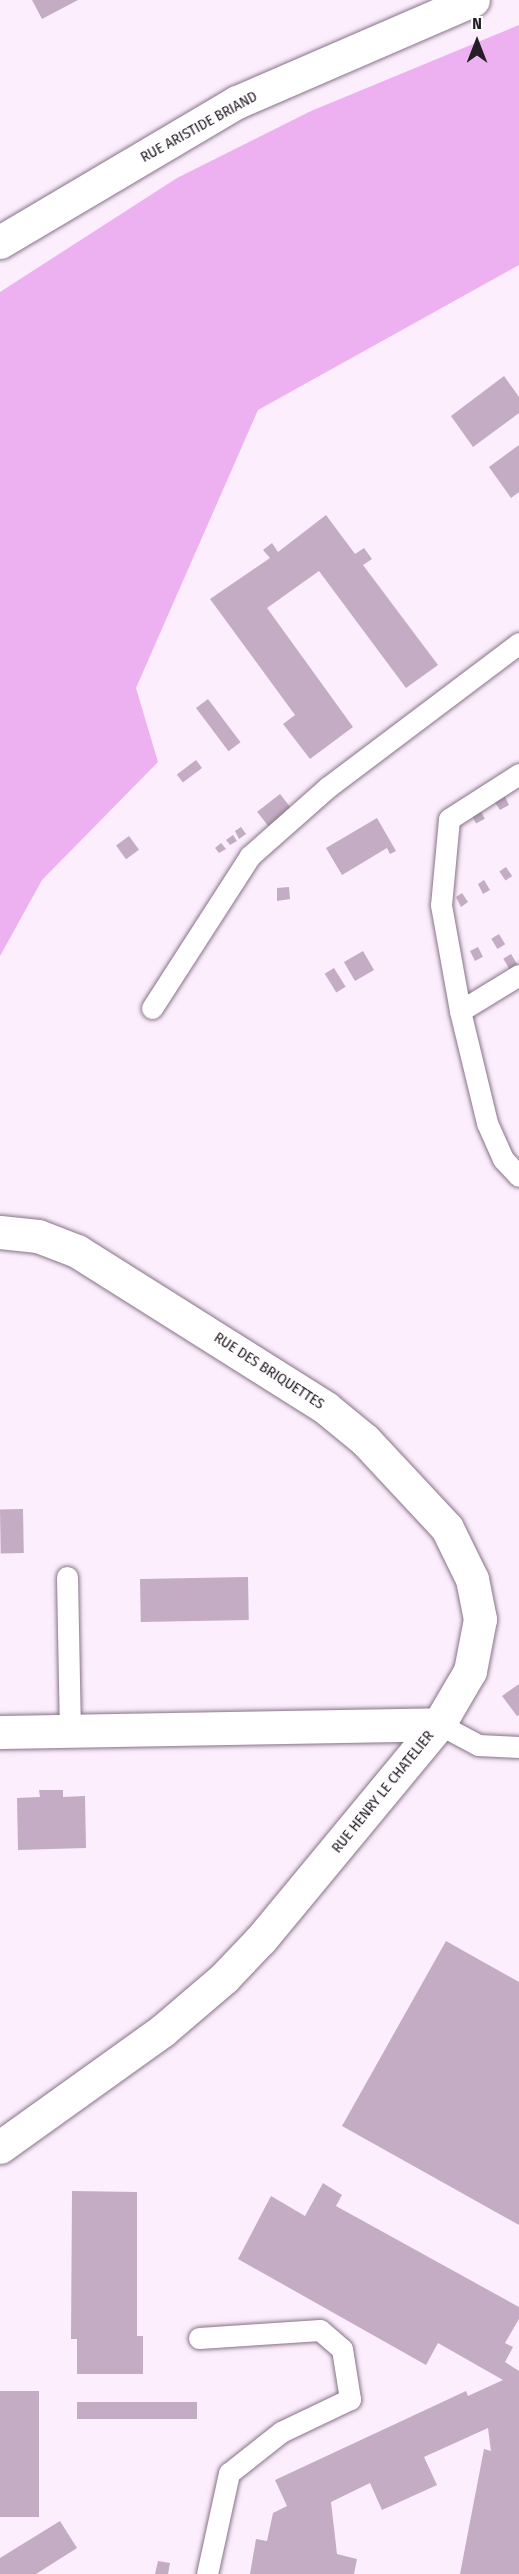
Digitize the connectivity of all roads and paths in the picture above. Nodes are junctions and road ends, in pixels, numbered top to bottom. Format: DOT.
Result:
graph roads {
  1 [pos="473,0"];
  2 [pos="0,242"];
  3 [pos="519,643"];
  4 [pos="519,774"];
  5 [pos="519,975"];
  6 [pos="152,1008"];
  7 [pos="460,1011"];
  8 [pos="519,1176"];
  9 [pos="0,1232"];
  10 [pos="67,1577"];
  11 [pos="439,1724"];
  12 [pos="70,1730"];
  13 [pos="0,1732"];
  14 [pos="519,1746"];
  15 [pos="0,2147"];
  16 [pos="199,2338"];
  17 [pos="207,2574"];
  1 -- 2 [label="street, RUE ARISTIDE BRIAND"];
  3 -- 6 [label="lane"];
  4 -- 7 [label="lane"];
  5 -- 7 [label="lane"];
  7 -- 8 [label="lane"];
  9 -- 11 [label="street, RUE DES BRIQUETTES"];
  10 -- 12 [label="lane"];
  11 -- 12 [label="street, RUE HENRY LE CHATELIER"];
  11 -- 14 [label="lane"];
  11 -- 15 [label="street, RUE HENRY LE CHATELIER"];
  12 -- 13 [label="street, RUE HENRY LE CHATELIER"];
  16 -- 17 [label="lane"];
}
